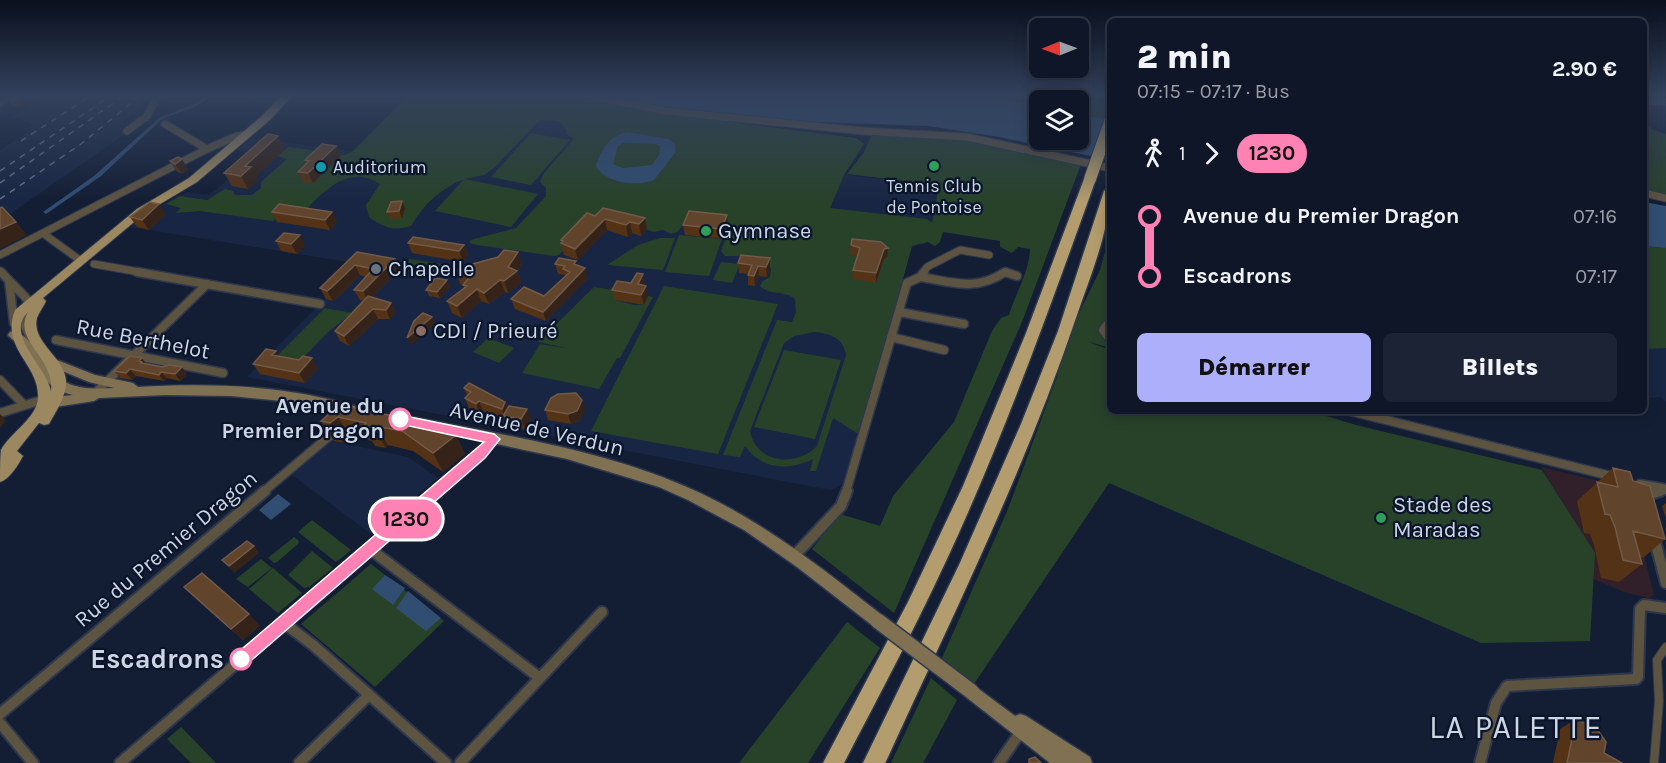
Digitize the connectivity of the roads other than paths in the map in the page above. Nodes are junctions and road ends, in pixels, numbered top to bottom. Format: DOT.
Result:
graph roads {
  1 [pos="176,131"];
  2 [pos="251,131"];
  3 [pos="859,131"];
  4 [pos="1107,131"];
  5 [pos="246,135"];
  6 [pos="225,141"];
  7 [pos="237,143"];
  8 [pos="207,149"];
  9 [pos="1107,167"];
  10 [pos="1647,194"];
  11 [pos="1666,198"];
  12 [pos="1107,201"];
  13 [pos="44,234"];
  14 [pos="0,255"];
  15 [pos="989,255"];
  16 [pos="94,264"];
  17 [pos="77,265"];
  18 [pos="0,272"];
  19 [pos="1017,276"];
  20 [pos="920,277"];
  21 [pos="9,280"];
  22 [pos="207,284"];
  23 [pos="28,302"];
  24 [pos="320,304"];
  25 [pos="899,312"];
  26 [pos="964,324"];
  27 [pos="14,329"];
  28 [pos="30,335"];
  29 [pos="891,337"];
  30 [pos="56,340"];
  31 [pos="944,350"];
  32 [pos="133,355"];
  33 [pos="52,362"];
  34 [pos="223,373"];
  35 [pos="0,381"];
  36 [pos="100,381"];
  37 [pos="52,390"];
  38 [pos="146,391"];
  39 [pos="97,394"];
  40 [pos="23,404"];
  41 [pos="354,410"];
  42 [pos="0,413"];
  43 [pos="368,413"];
  44 [pos="1362,414"];
  45 [pos="390,418"];
  46 [pos="494,439"];
  47 [pos="0,462"];
  48 [pos="1606,474"];
  49 [pos="0,476"];
  50 [pos="1634,487"];
  51 [pos="1666,490"];
  52 [pos="1651,526"];
  53 [pos="370,549"];
  54 [pos="795,555"];
  55 [pos="1666,583"];
  56 [pos="1666,608"];
  57 [pos="602,612"];
  58 [pos="284,623"];
  59 [pos="1666,647"];
  60 [pos="540,678"];
  61 [pos="368,696"];
  62 [pos="0,714"];
  63 [pos="0,723"];
  64 [pos="1024,728"];
  65 [pos="1044,749"];
  66 [pos="878,759"];
  67 [pos="33,763"];
  68 [pos="120,763"];
  69 [pos="299,763"];
  70 [pos="446,763"];
  71 [pos="460,763"];
  72 [pos="833,763"];
  73 [pos="999,763"];
  74 [pos="1063,763"];
  75 [pos="1078,763"];
  76 [pos="1084,763"];
  77 [pos="1480,763"];
  78 [pos="1654,763"];
  1 -- 8 [label="street"];
  2 -- 5 [label="main road"];
  3 -- 9 [label="street"];
  4 -- 72 [label="highway, bridge"];
  5 -- 6 [label="street"];
  5 -- 7 [label="main road"];
  6 -- 7 [label="street"];
  6 -- 8 [label="street"];
  7 -- 17 [label="main road"];
  8 -- 13 [label="street"];
  10 -- 11 [label="street"];
  12 -- 66 [label="highway"];
  13 -- 14 [label="street"];
  13 -- 17 [label="street"];
  15 -- 20 [label="street"];
  16 -- 22 [label="street"];
  17 -- 23 [label="main road"];
  17 -- 28 [label="main road"];
  18 -- 21 [label="street"];
  19 -- 20 [label="street"];
  20 -- 25 [label="street"];
  21 -- 23 [label="street"];
  21 -- 27 [label="street"];
  22 -- 24 [label="street"];
  22 -- 32 [label="street"];
  23 -- 27 [label="main road"];
  23 -- 28 [label="street"];
  25 -- 26 [label="street"];
  25 -- 29 [label="street"];
  27 -- 37 [label="main road"];
  28 -- 33 [label="main road"];
  29 -- 31 [label="street"];
  29 -- 54 [label="street"];
  30 -- 32 [label="street, Rue Berthelot"];
  32 -- 34 [label="street, Rue Berthelot"];
  32 -- 36 [label="street"];
  33 -- 36 [label="main road"];
  33 -- 37 [label="main road"];
  35 -- 40 [label="street"];
  36 -- 37 [label="main road"];
  36 -- 38 [label="main road"];
  36 -- 39 [label="street"];
  37 -- 39 [label="main road"];
  37 -- 39 [label="main road"];
  37 -- 40 [label="street"];
  37 -- 47 [label="main road"];
  37 -- 49 [label="main road"];
  38 -- 39 [label="main road"];
  38 -- 41 [label="main road"];
  40 -- 42 [label="street"];
  41 -- 43 [label="main road"];
  41 -- 62 [label="street, Rue du Premier Dragon"];
  44 -- 48 [label="street"];
  45 -- 46 [label="main road, Avenue de Verdun"];
  46 -- 53 [label="street"];
  46 -- 54 [label="main road, Avenue de Verdun"];
  48 -- 50 [label="street"];
  48 -- 50 [label="street"];
  50 -- 51 [label="street"];
  50 -- 51 [label="street"];
  52 -- 55 [label="street"];
  53 -- 58 [label="street"];
  53 -- 60 [label="street"];
  54 -- 64 [label="main road, Avenue de Verdun, bridge"];
  56 -- 77 [label="street"];
  57 -- 60 [label="street"];
  58 -- 61 [label="street"];
  58 -- 68 [label="street"];
  59 -- 78 [label="street"];
  60 -- 71 [label="street"];
  61 -- 69 [label="street"];
  61 -- 70 [label="street"];
  63 -- 67 [label="street"];
  64 -- 65 [label="main road"];
  64 -- 73 [label="street"];
  64 -- 76 [label="main road"];
  65 -- 74 [label="main road"];
  65 -- 75 [label="main road"];
}
